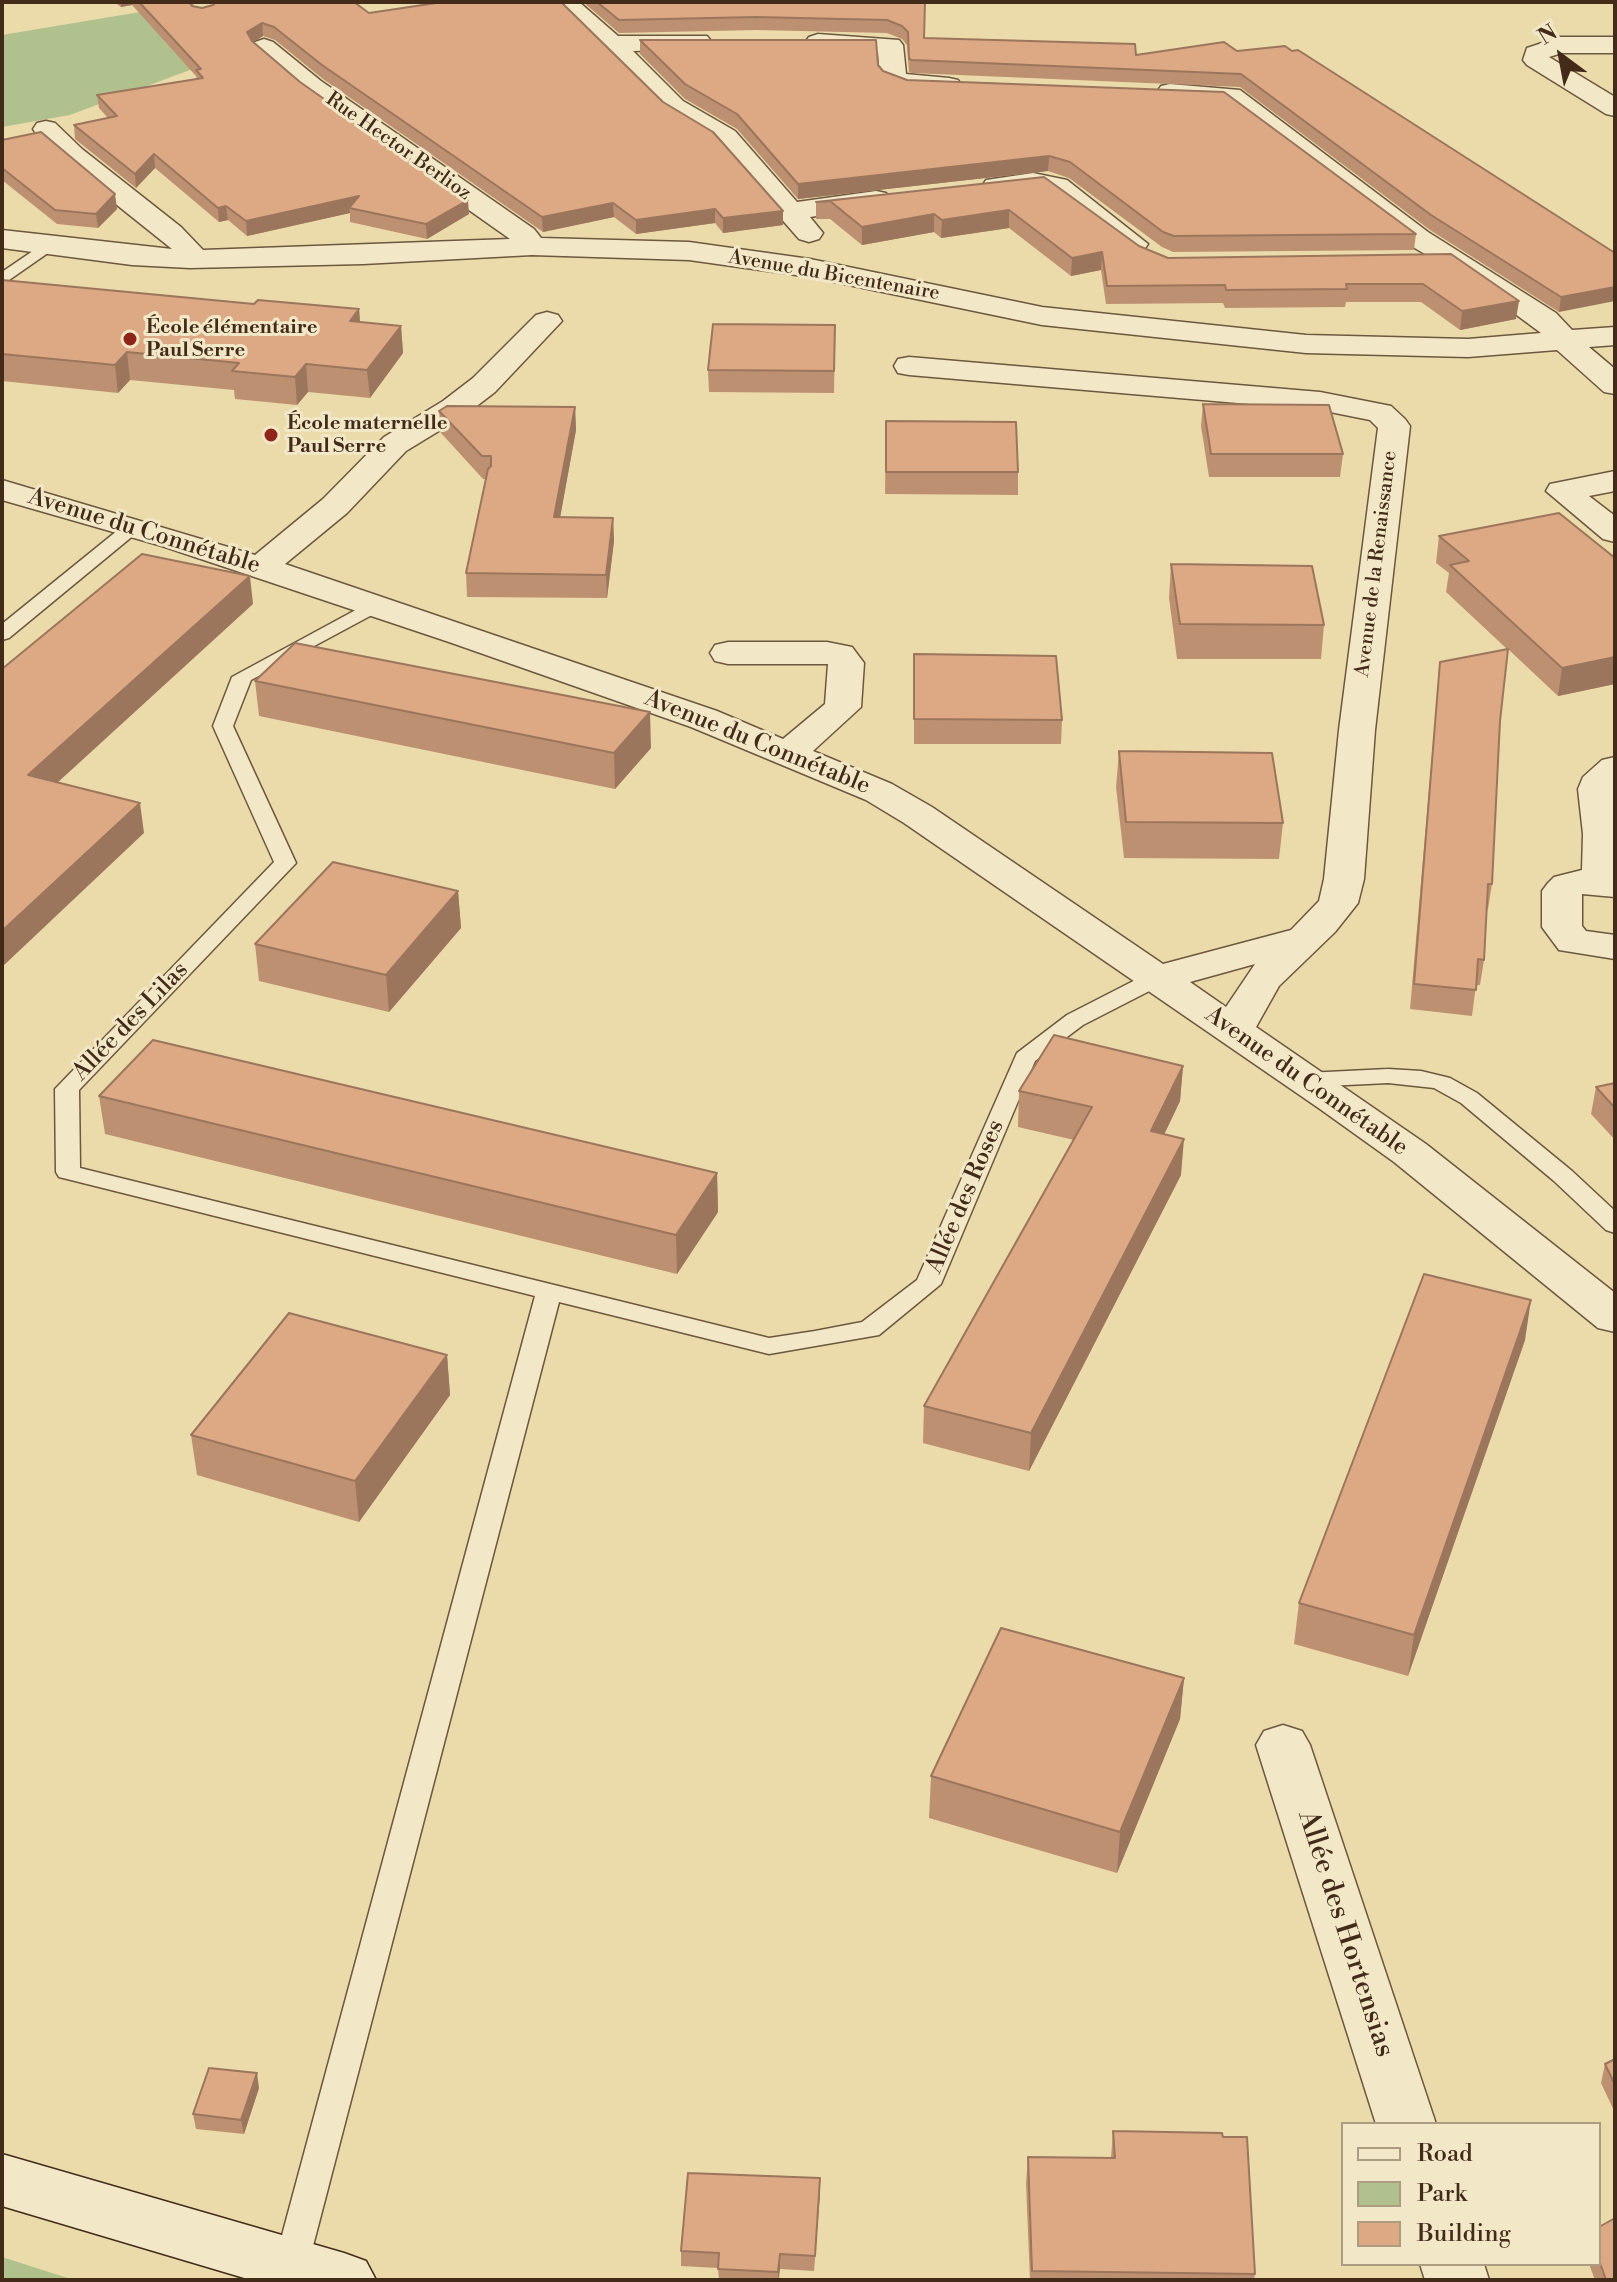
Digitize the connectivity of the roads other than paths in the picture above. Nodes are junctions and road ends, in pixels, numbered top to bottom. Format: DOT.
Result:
graph roads {
  1 [pos="564,2"];
  2 [pos="725,41"];
  3 [pos="786,41"];
  4 [pos="612,44"];
  5 [pos="1615,45"];
  6 [pos="264,47"];
  7 [pos="977,86"];
  8 [pos="1142,91"];
  9 [pos="1615,108"];
  10 [pos="46,129"];
  11 [pos="970,188"];
  12 [pos="908,195"];
  13 [pos="791,211"];
  14 [pos="2,239"];
  15 [pos="49,245"];
  16 [pos="532,246"];
  17 [pos="190,259"];
  18 [pos="1455,260"];
  19 [pos="1160,262"];
  20 [pos="1409,263"];
  21 [pos="810,268"];
  22 [pos="2,280"];
  23 [pos="547,321"];
  24 [pos="1615,336"];
  25 [pos="1566,342"];
  26 [pos="909,366"];
  27 [pos="1615,385"];
  28 [pos="1615,481"];
  29 [pos="2,490"];
  30 [pos="134,526"];
  31 [pos="1615,532"];
  32 [pos="261,567"];
  33 [pos="376,605"];
  34 [pos="2,634"];
  35 [pos="728,653"];
  36 [pos="790,752"];
  37 [pos="1615,768"];
  38 [pos="1608,884"];
  39 [pos="1302,940"];
  40 [pos="1615,947"];
  41 [pos="1157,978"];
  42 [pos="1233,1031"];
  43 [pos="1306,1080"];
  44 [pos="1615,1225"];
  45 [pos="549,1293"];
  46 [pos="1615,1317"];
  47 [pos="1283,1745"];
  48 [pos="1405,2122"];
  49 [pos="2,2180"];
  50 [pos="318,2272"];
  1 -- 4 [label="street"];
  2 -- 4 [label="street"];
  3 -- 7 [label="street"];
  4 -- 13 [label="street"];
  5 -- 9 [label="street"];
  6 -- 16 [label="street, Rue Hector Berlioz"];
  8 -- 18 [label="street"];
  10 -- 17 [label="street"];
  11 -- 19 [label="street"];
  12 -- 13 [label="street"];
  13 -- 21 [label="street"];
  14 -- 15 [label="street, Avenue du Bicentenaire"];
  15 -- 17 [label="street, Avenue du Bicentenaire"];
  15 -- 22 [label="lane"];
  16 -- 17 [label="street, Avenue du Bicentenaire"];
  16 -- 21 [label="street, Avenue du Bicentenaire"];
  18 -- 20 [label="street"];
  18 -- 25 [label="street"];
  21 -- 25 [label="street, Avenue du Bicentenaire"];
  23 -- 32 [label="street"];
  24 -- 25 [label="street, Avenue du Bicentenaire"];
  25 -- 27 [label="street"];
  26 -- 39 [label="street, Avenue de la Renaissance"];
  28 -- 31 [label="street"];
  29 -- 30 [label="street, Avenue du Connétable"];
  30 -- 32 [label="street, Avenue du Connétable"];
  30 -- 34 [label="lane"];
  32 -- 33 [label="street, Avenue du Connétable"];
  33 -- 36 [label="street, Avenue du Connétable"];
  33 -- 45 [label="lane, Allée des Lilas"];
  35 -- 36 [label="street"];
  36 -- 41 [label="street, Avenue du Connétable"];
  37 -- 38 [label="street"];
  38 -- 40 [label="street"];
  39 -- 41 [label="street"];
  39 -- 42 [label="street, Avenue de la Renaissance"];
  41 -- 42 [label="street, Avenue du Connétable"];
  41 -- 45 [label="lane, Allée des Roses"];
  42 -- 43 [label="street, Avenue du Connétable"];
  43 -- 44 [label="lane"];
  43 -- 46 [label="street, Avenue du Connétable"];
  45 -- 50 [label="lane"];
  47 -- 48 [label="street, Allée des Hortensias"];
  49 -- 50 [label="street"];
}
